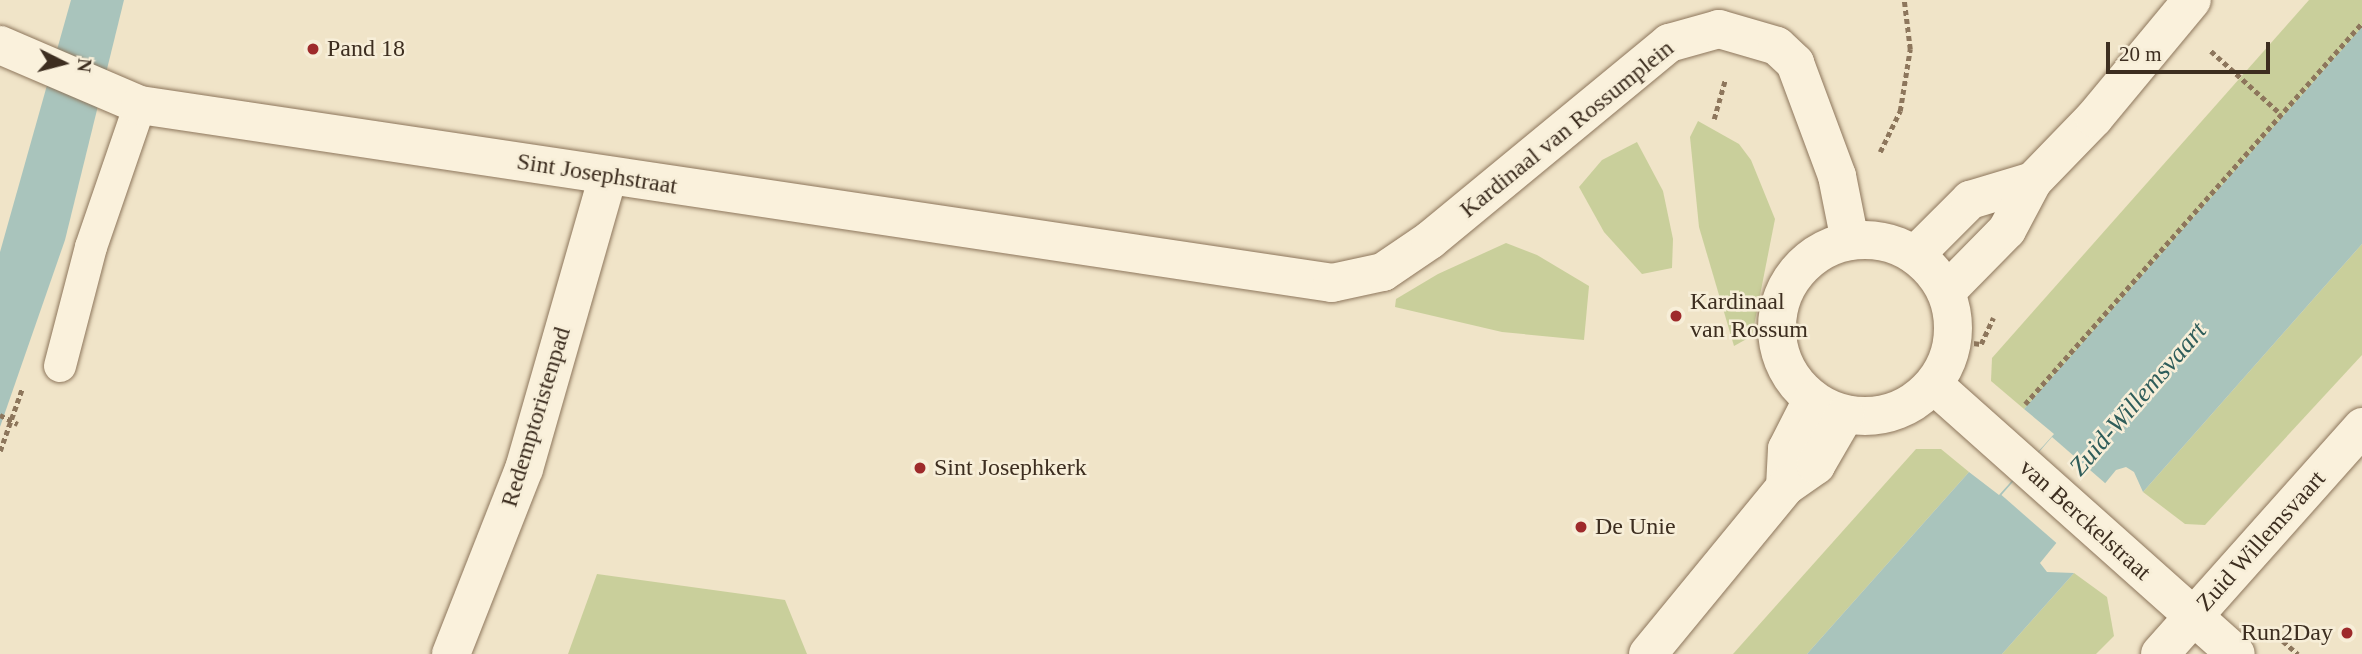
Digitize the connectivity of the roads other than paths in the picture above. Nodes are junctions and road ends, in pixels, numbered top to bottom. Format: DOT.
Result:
graph roads {
  1 [pos="2192,0"];
  2 [pos="1737,16"];
  3 [pos="0,46"];
  4 [pos="140,105"];
  5 [pos="608,176"];
  6 [pos="2033,181"];
  7 [pos="1850,240"];
  8 [pos="1915,255"];
  9 [pos="1204,265"];
  10 [pos="1946,292"];
  11 [pos="60,366"];
  12 [pos="1934,385"];
  13 [pos="1828,407"];
  14 [pos="2362,427"];
  15 [pos="2194,617"];
  16 [pos="451,654"];
  17 [pos="1648,654"];
  18 [pos="2160,654"];
  19 [pos="2236,654"];
  1 -- 6 [label="street"];
  2 -- 7 [label="street, Kardinaal van Rossumplein"];
  2 -- 9 [label="street, Kardinaal van Rossumplein"];
  3 -- 4 [label="street, Sint Josephstraat"];
  4 -- 5 [label="street, Sint Josephstraat"];
  4 -- 11 [label="lane"];
  5 -- 9 [label="street, Sint Josephstraat"];
  5 -- 16 [label="street, Redemptoristenpad"];
  6 -- 8 [label="street"];
  6 -- 10 [label="street"];
  7 -- 8 [label="street"];
  7 -- 13 [label="street"];
  8 -- 10 [label="street"];
  10 -- 12 [label="street"];
  12 -- 13 [label="street"];
  12 -- 15 [label="street, van Berckelstraat"];
  13 -- 17 [label="street"];
  14 -- 15 [label="street, Zuid Willemsvaart"];
  15 -- 18 [label="street, Zuid Willemsvaart"];
  15 -- 19 [label="street, van Berckelstraat"];
}
